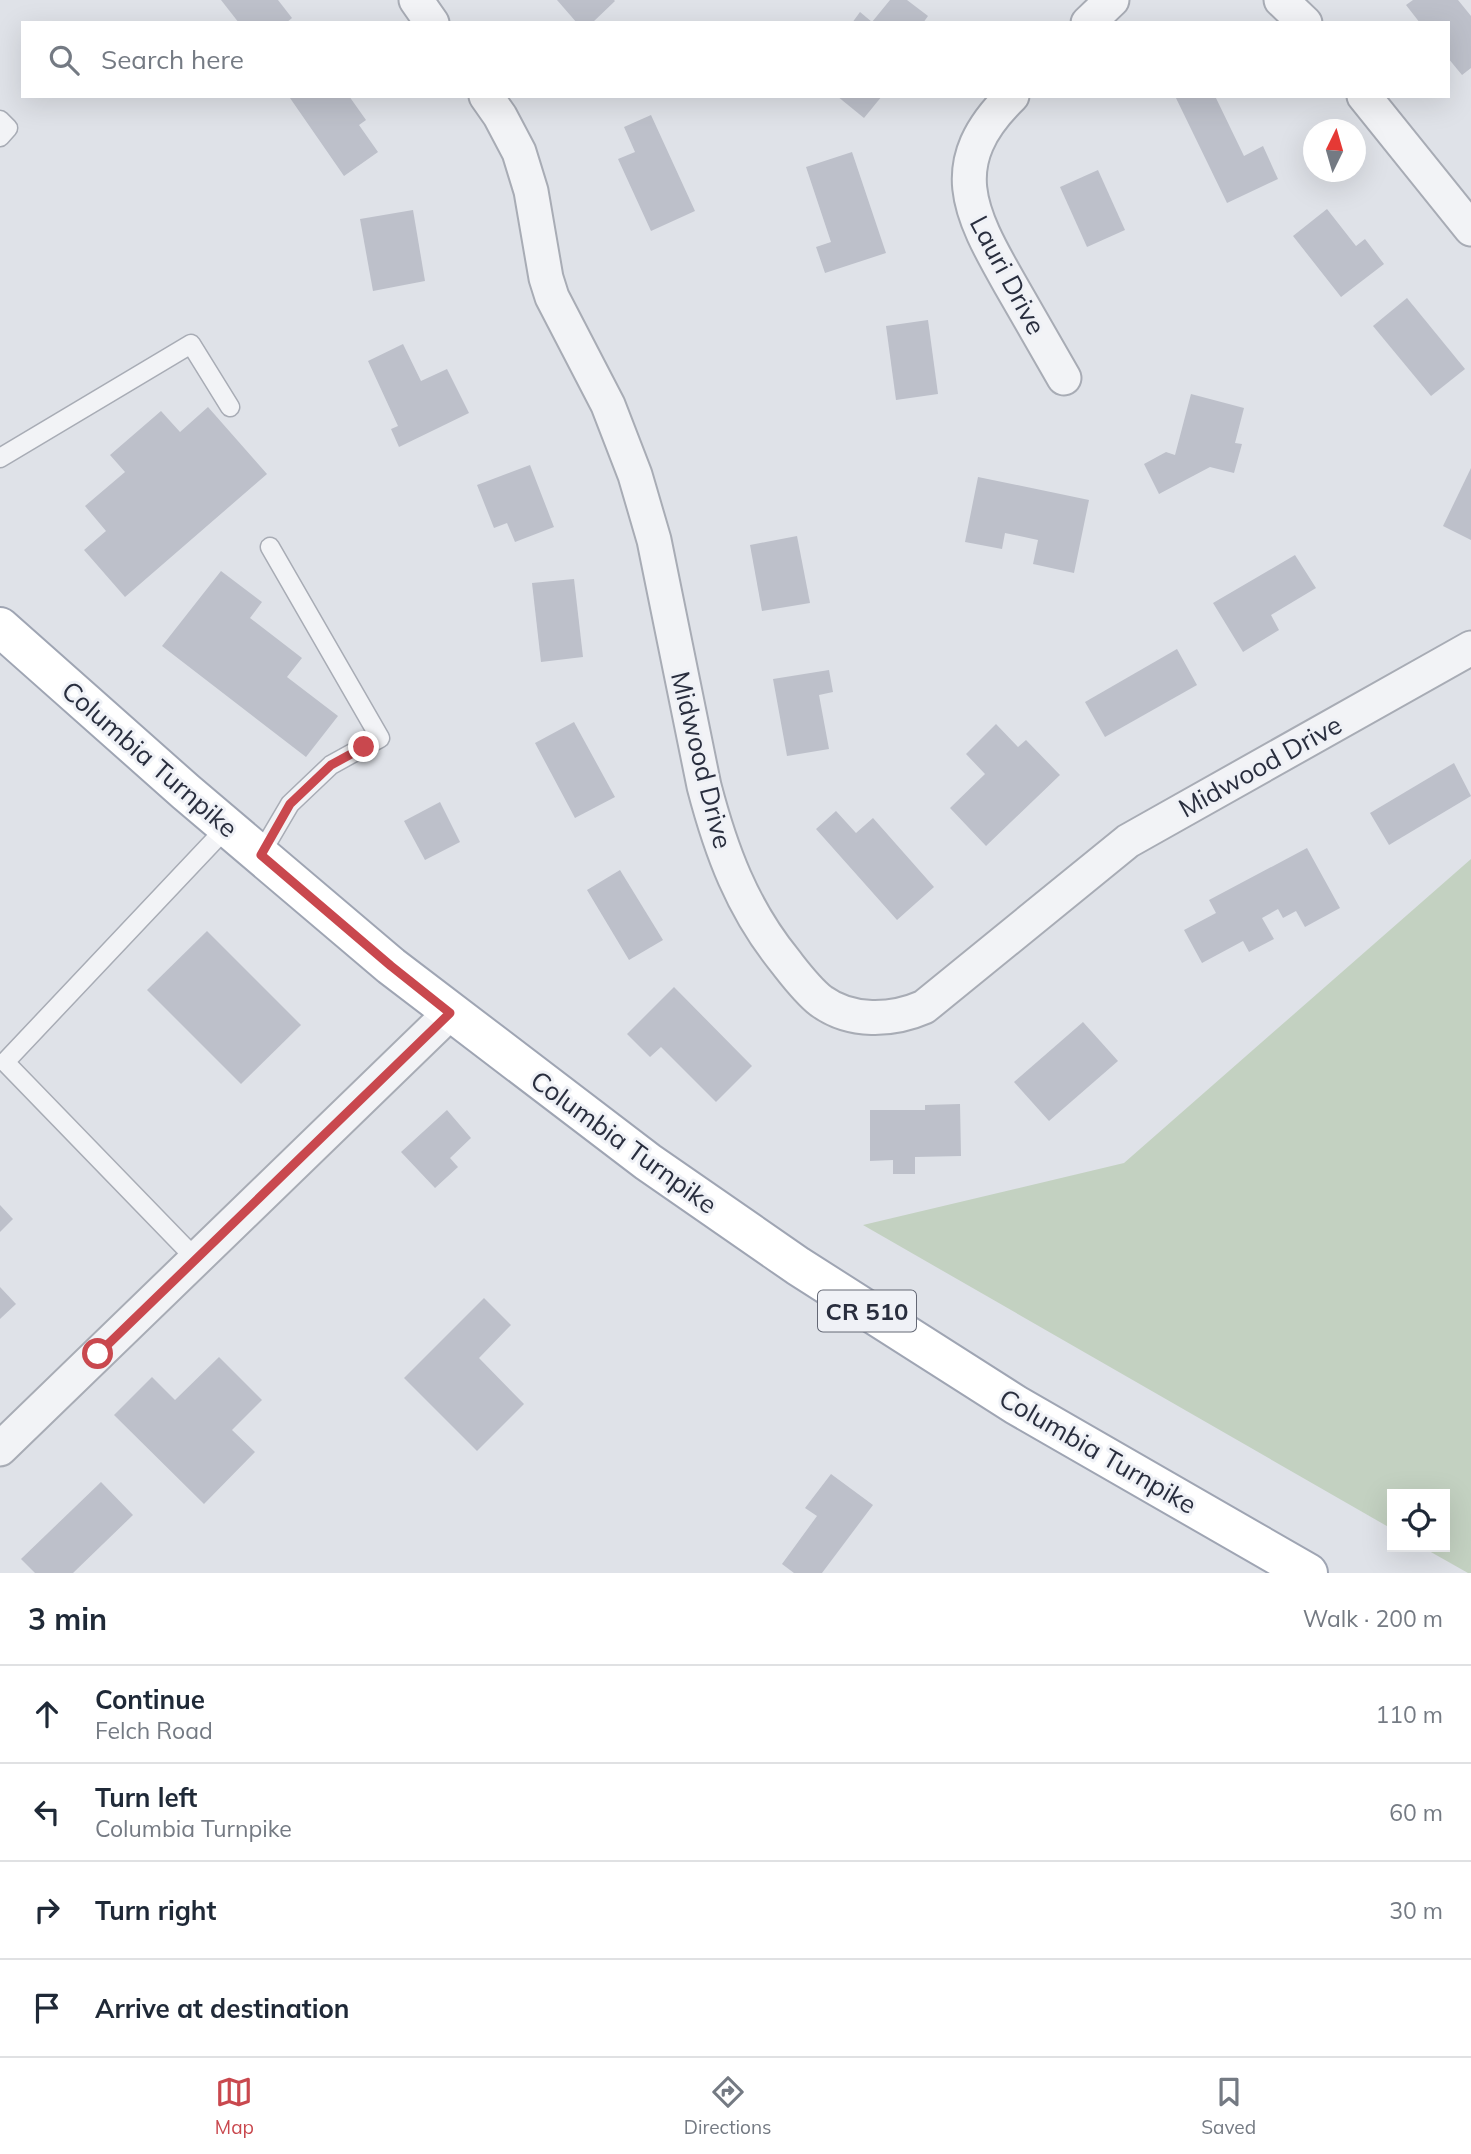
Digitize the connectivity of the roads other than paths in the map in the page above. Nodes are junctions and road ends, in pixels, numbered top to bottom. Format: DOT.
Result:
graph roads {
  1 [pos="416,0"];
  2 [pos="1111,0"];
  3 [pos="1281,0"];
  4 [pos="431,21"];
  5 [pos="1090,21"];
  6 [pos="1303,21"];
  7 [pos="487,98"];
  8 [pos="1010,98"];
  9 [pos="1366,98"];
  10 [pos="0,121"];
  11 [pos="0,137"];
  12 [pos="1460,194"];
  13 [pos="1471,229"];
  14 [pos="1064,378"];
  15 [pos="230,407"];
  16 [pos="0,458"];
  17 [pos="271,547"];
  18 [pos="0,627"];
  19 [pos="1471,648"];
  20 [pos="227,827"];
  21 [pos="261,855"];
  22 [pos="450,1013"];
  23 [pos="196,1259"];
  24 [pos="0,1449"];
  25 [pos="1308,1573"];
  1 -- 4 [label="street"];
  2 -- 5 [label="street"];
  3 -- 6 [label="street"];
  7 -- 19 [label="street, Midwood Drive"];
  8 -- 14 [label="street, Lauri Drive"];
  9 -- 12 [label="street"];
  10 -- 11 [label="lane"];
  12 -- 13 [label="street"];
  15 -- 16 [label="lane"];
  17 -- 21 [label="lane"];
  18 -- 20 [label="main road, Columbia Turnpike / CR 510"];
  20 -- 21 [label="main road, Columbia Turnpike / CR 510"];
  20 -- 23 [label="lane"];
  21 -- 22 [label="main road, Columbia Turnpike / CR 510"];
  22 -- 23 [label="street"];
  22 -- 25 [label="main road, Columbia Turnpike / CR 510"];
  23 -- 24 [label="street"];
}
